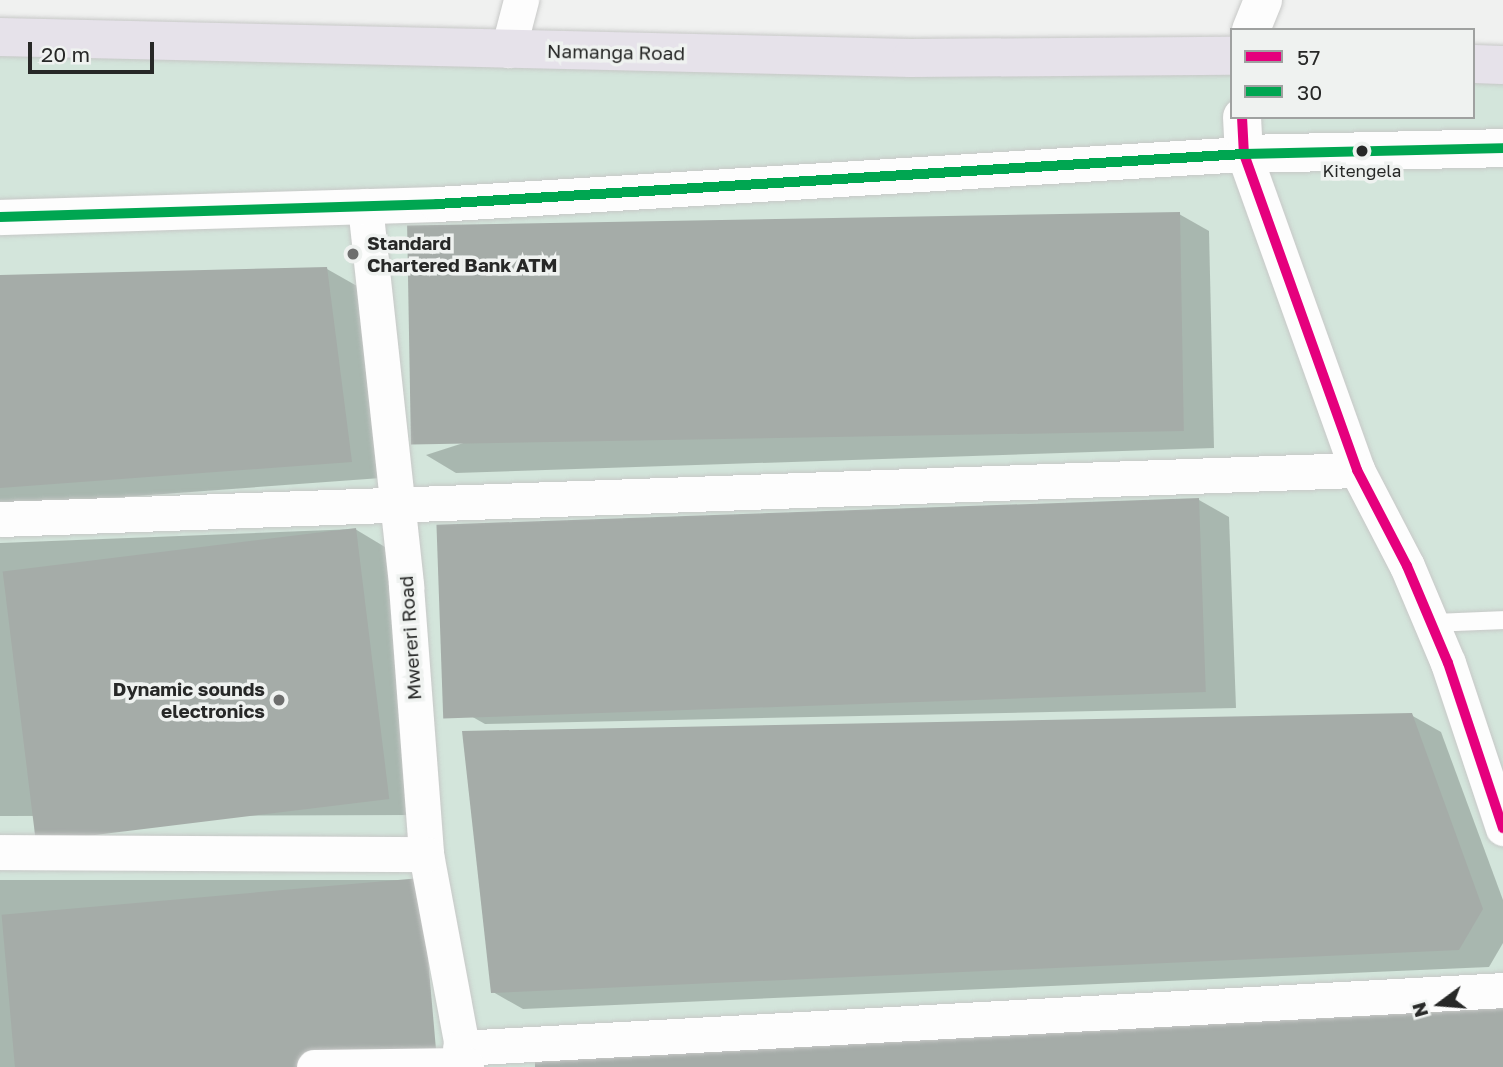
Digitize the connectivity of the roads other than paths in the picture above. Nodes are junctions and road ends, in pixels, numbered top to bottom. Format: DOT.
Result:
graph roads {
  1 [pos="521,0"];
  2 [pos="1263,0"];
  3 [pos="1252,28"];
  4 [pos="0,37"];
  5 [pos="508,50"];
  6 [pos="1230,56"];
  7 [pos="1475,64"];
  8 [pos="1503,65"];
  9 [pos="1242,119"];
  10 [pos="1503,148"];
  11 [pos="1244,155"];
  12 [pos="365,206"];
  13 [pos="0,217"];
  14 [pos="1357,471"];
  15 [pos="398,505"];
  16 [pos="0,519"];
  17 [pos="1503,620"];
  18 [pos="1432,623"];
  19 [pos="1503,828"];
  20 [pos="0,852"];
  21 [pos="426,854"];
  22 [pos="1503,990"];
  23 [pos="464,1060"];
  24 [pos="314,1067"];
  1 -- 5 [label="street"];
  2 -- 3 [label="street"];
  4 -- 5 [label="highway, Namanga Road"];
  5 -- 6 [label="highway, Namanga Road"];
  7 -- 8 [label="highway"];
  9 -- 11 [label="street"];
  10 -- 11 [label="street"];
  11 -- 12 [label="street"];
  11 -- 14 [label="street"];
  12 -- 13 [label="street"];
  12 -- 15 [label="street, Mwereri Road"];
  14 -- 15 [label="street"];
  14 -- 18 [label="street"];
  15 -- 16 [label="street"];
  15 -- 21 [label="street, Mwereri Road"];
  17 -- 18 [label="lane"];
  18 -- 19 [label="street"];
  20 -- 21 [label="street"];
  21 -- 23 [label="street, Mwereri Road"];
  22 -- 23 [label="street"];
  23 -- 24 [label="street"];
}
